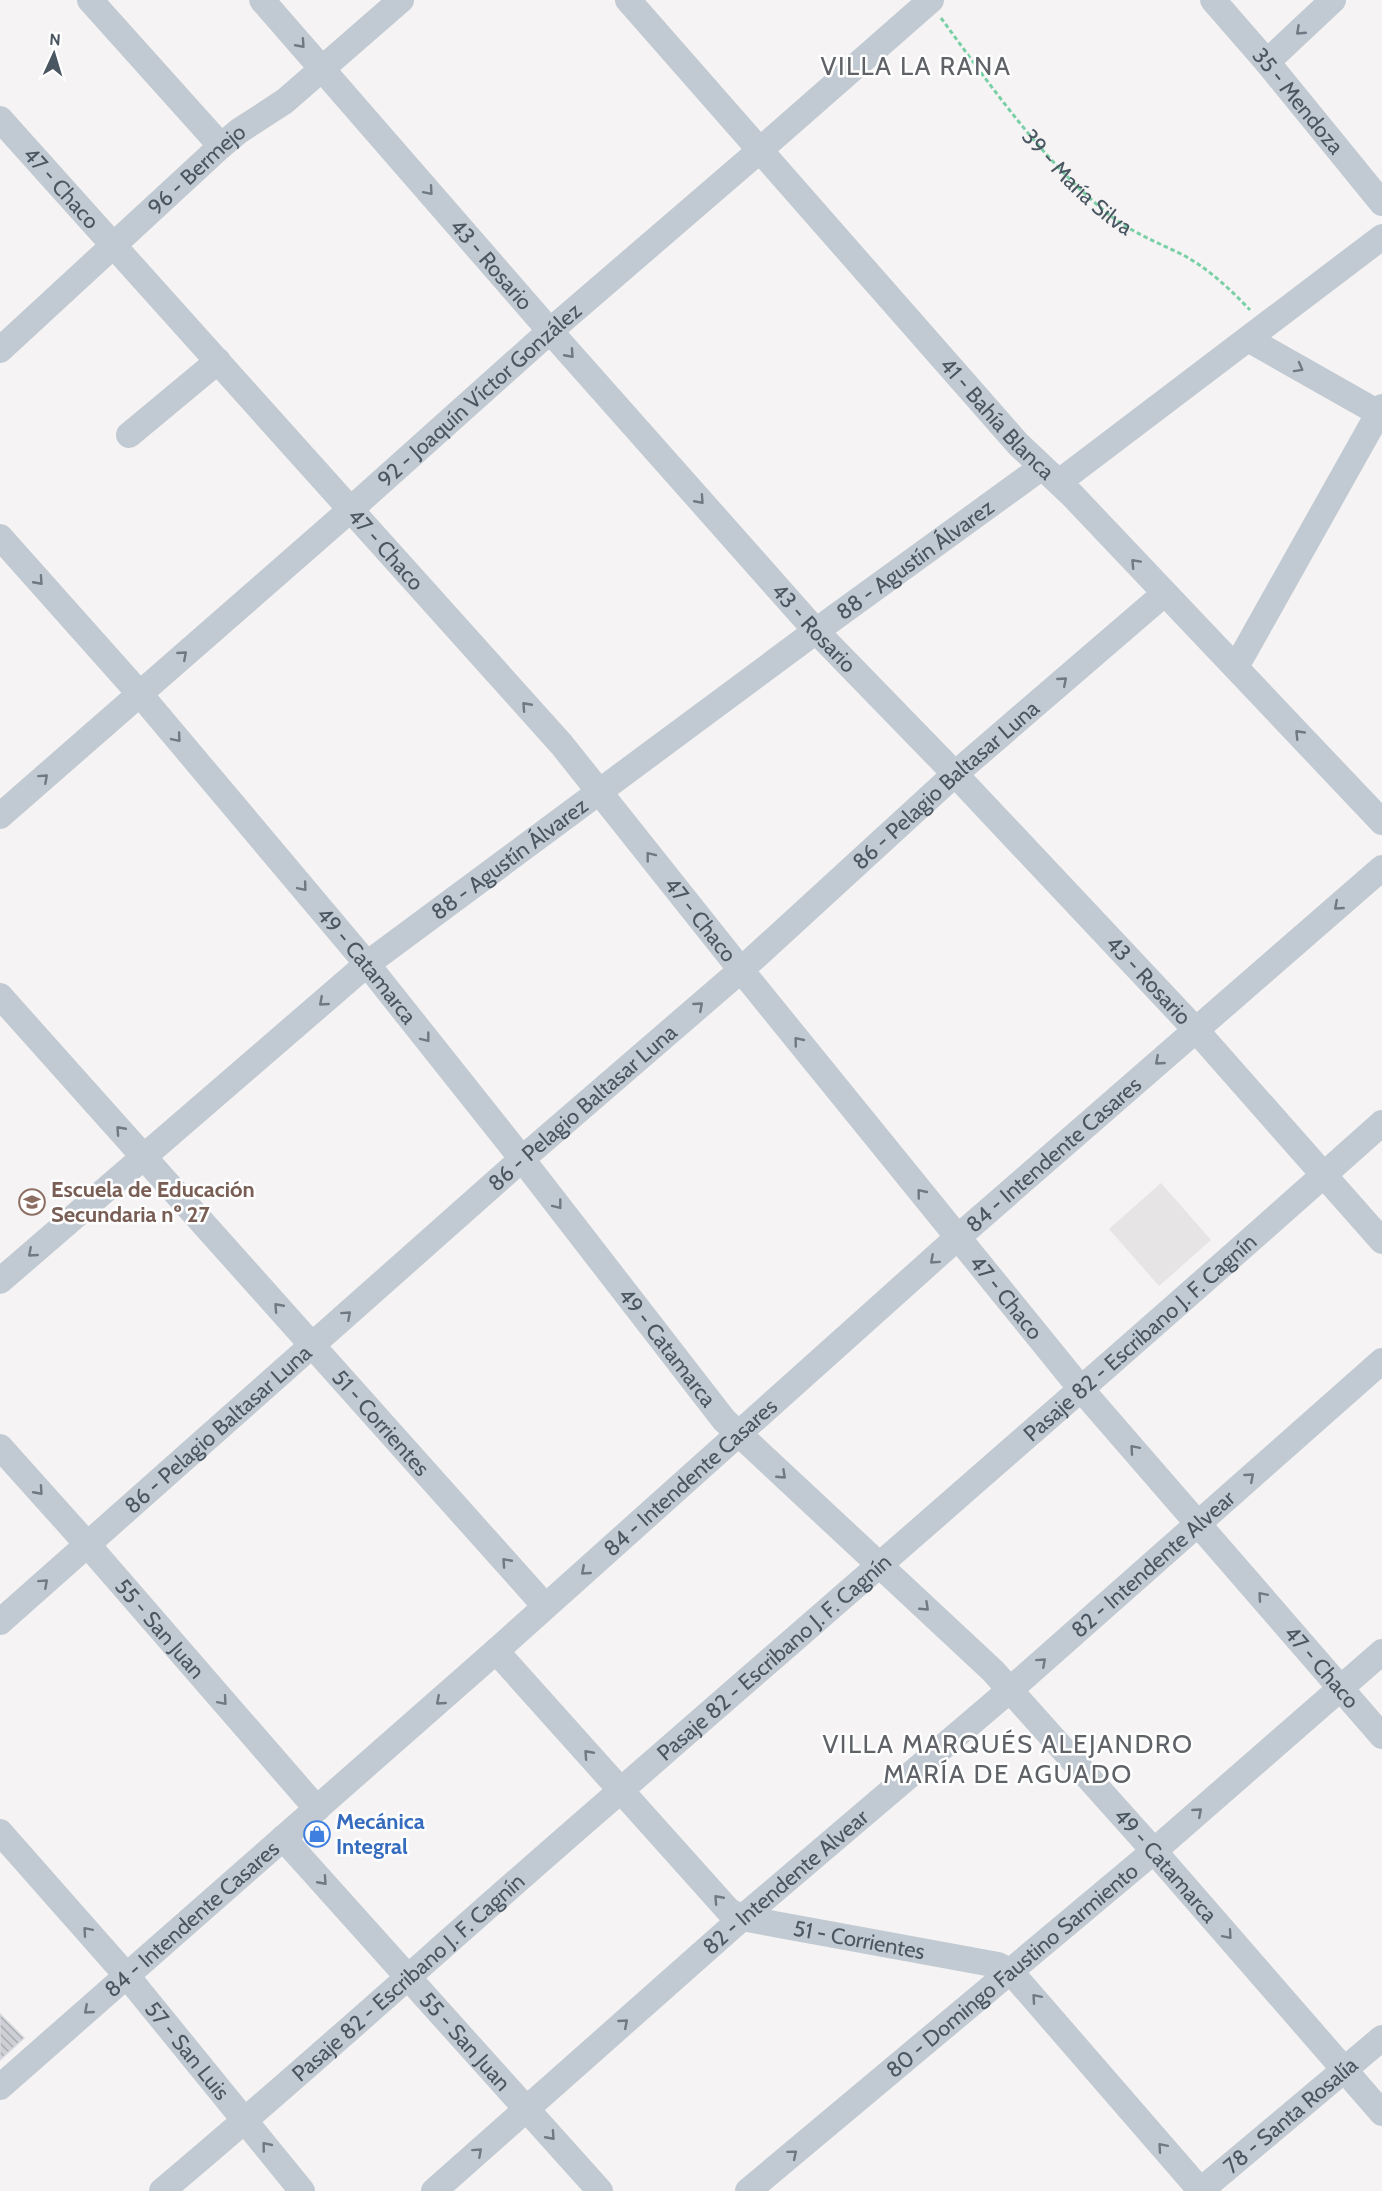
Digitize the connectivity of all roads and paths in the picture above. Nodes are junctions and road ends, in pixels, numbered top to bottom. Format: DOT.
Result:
graph roads {
  1 [pos="90,0"];
  2 [pos="262,0"];
  3 [pos="401,0"];
  4 [pos="628,0"];
  5 [pos="1213,0"];
  6 [pos="1333,0"];
  7 [pos="929,1"];
  8 [pos="1267,62"];
  9 [pos="323,68"];
  10 [pos="0,119"];
  11 [pos="221,146"];
  12 [pos="759,151"];
  13 [pos="1382,203"];
  14 [pos="1382,237"];
  15 [pos="114,245"];
  16 [pos="550,331"];
  17 [pos="1256,333"];
  18 [pos="0,350"];
  19 [pos="218,361"];
  20 [pos="1381,412"];
  21 [pos="129,435"];
  22 [pos="1050,475"];
  23 [pos="350,510"];
  24 [pos="3,547"];
  25 [pos="1164,594"];
  26 [pos="816,631"];
  27 [pos="1236,667"];
  28 [pos="139,693"];
  29 [pos="1325,760"];
  30 [pos="955,774"];
  31 [pos="600,792"];
  32 [pos="1382,794"];
  33 [pos="0,816"];
  34 [pos="1382,822"];
  35 [pos="1382,867"];
  36 [pos="368,964"];
  37 [pos="741,970"];
  38 [pos="0,996"];
  39 [pos="1195,1029"];
  40 [pos="1382,1123"];
  41 [pos="143,1156"];
  42 [pos="522,1159"];
  43 [pos="1324,1175"];
  44 [pos="957,1238"];
  45 [pos="1382,1241"];
  46 [pos="0,1281"];
  47 [pos="313,1346"];
  48 [pos="1382,1361"];
  49 [pos="1081,1389"];
  50 [pos="739,1435"];
  51 [pos="0,1447"];
  52 [pos="1198,1522"];
  53 [pos="87,1544"];
  54 [pos="879,1564"];
  55 [pos="545,1606"];
  56 [pos="0,1622"];
  57 [pos="496,1651"];
  58 [pos="1382,1652"];
  59 [pos="1341,1688"];
  60 [pos="1011,1689"];
  61 [pos="1382,1736"];
  62 [pos="620,1790"];
  63 [pos="317,1809"];
  64 [pos="0,1832"];
  65 [pos="284,1838"];
  66 [pos="1154,1851"];
  67 [pos="742,1918"];
  68 [pos="1011,1972"];
  69 [pos="127,1976"];
  70 [pos="407,1976"];
  71 [pos="1382,2038"];
  72 [pos="1345,2070"];
  73 [pos="0,2087"];
  74 [pos="526,2109"];
  75 [pos="1382,2113"];
  76 [pos="246,2121"];
  77 [pos="162,2191"];
  78 [pos="302,2191"];
  79 [pos="434,2191"];
  80 [pos="600,2191"];
  81 [pos="748,2191"];
  82 [pos="1200,2191"];
  1 -- 11 [label="street"];
  2 -- 9 [label="street, 43 - Rosario, one-way"];
  3 -- 9 [label="street, 96 - Bermejo"];
  4 -- 12 [label="street, 41 - Bahía Blanca"];
  5 -- 8 [label="street, 35 - Mendoza"];
  6 -- 8 [label="street, one-way"];
  7 -- 12 [label="street, 92 - Joaquín Víctor González"];
  7 -- 17 [label="path, 39 - María Silva"];
  8 -- 13 [label="street, 35 - Mendoza"];
  9 -- 11 [label="street, 96 - Bermejo"];
  9 -- 16 [label="street, 43 - Rosario, one-way"];
  10 -- 15 [label="street, 47 - Chaco"];
  11 -- 15 [label="street, 96 - Bermejo"];
  12 -- 16 [label="street, 92 - Joaquín Víctor González"];
  12 -- 22 [label="street, 41 - Bahía Blanca"];
  14 -- 17 [label="street, 88 - Agustín Álvarez"];
  15 -- 18 [label="street, 96 - Bermejo"];
  15 -- 19 [label="street, 47 - Chaco"];
  16 -- 23 [label="street, 92 - Joaquín Víctor González"];
  16 -- 26 [label="street, 43 - Rosario, one-way"];
  17 -- 20 [label="street, one-way"];
  17 -- 22 [label="street, 88 - Agustín Álvarez"];
  19 -- 21 [label="street"];
  19 -- 23 [label="street, 47 - Chaco"];
  20 -- 27 [label="street"];
  25 -- 22 [label="street, 41 - Bahía Blanca, one-way"];
  22 -- 26 [label="street, 88 - Agustín Álvarez"];
  28 -- 23 [label="street, 92 - Joaquín Víctor González, one-way"];
  31 -- 23 [label="street, 47 - Chaco, one-way"];
  24 -- 28 [label="street, 49 - Catamarca, one-way"];
  25 -- 27 [label="street, 41 - Bahía Blanca"];
  30 -- 25 [label="street, 86 - Pelagio Baltasar Luna, one-way"];
  26 -- 30 [label="street, 43 - Rosario"];
  26 -- 31 [label="street, 88 - Agustín Álvarez"];
  29 -- 27 [label="street, 41 - Bahía Blanca, one-way"];
  33 -- 28 [label="street, 92 - Joaquín Víctor González, one-way"];
  28 -- 36 [label="street, 49 - Catamarca, one-way"];
  29 -- 32 [label="street"];
  29 -- 34 [label="street, 41 - Bahía Blanca"];
  30 -- 37 [label="street, 86 - Pelagio Baltasar Luna"];
  30 -- 39 [label="street, 43 - Rosario"];
  31 -- 36 [label="street, 88 - Agustín Álvarez"];
  37 -- 31 [label="street, 47 - Chaco, one-way"];
  35 -- 39 [label="street, 84 - Intendente Casares, one-way"];
  36 -- 41 [label="street, 88 - Agustín Álvarez, one-way"];
  36 -- 42 [label="street, 49 - Catamarca, one-way"];
  42 -- 37 [label="street, 86 - Pelagio Baltasar Luna, one-way"];
  44 -- 37 [label="street, 47 - Chaco, one-way"];
  41 -- 38 [label="street, 51 - Corrientes, one-way"];
  39 -- 43 [label="street, 43 - Rosario"];
  39 -- 44 [label="street, 84 - Intendente Casares, one-way"];
  40 -- 43 [label="street, Pasaje 82 - Escribano J. F. Cagnín"];
  41 -- 46 [label="street, 88 - Agustín Álvarez, one-way"];
  47 -- 41 [label="street, 51 - Corrientes, one-way"];
  47 -- 42 [label="street, 86 - Pelagio Baltasar Luna, one-way"];
  42 -- 50 [label="street, 49 - Catamarca, one-way"];
  43 -- 45 [label="street, 43 - Rosario"];
  43 -- 49 [label="street, Pasaje 82 - Escribano J. F. Cagnín"];
  44 -- 49 [label="street, 47 - Chaco"];
  44 -- 50 [label="street, 84 - Intendente Casares, one-way"];
  47 -- 53 [label="street, 86 - Pelagio Baltasar Luna"];
  55 -- 47 [label="street, 51 - Corrientes, one-way"];
  52 -- 48 [label="street, 82 - Intendente Alvear, one-way"];
  52 -- 49 [label="street, 47 - Chaco, one-way"];
  49 -- 54 [label="street, Pasaje 82 - Escribano J. F. Cagnín"];
  50 -- 54 [label="street, 49 - Catamarca, one-way"];
  50 -- 55 [label="street, 84 - Intendente Casares, one-way"];
  51 -- 53 [label="street, 55 - San Juan, one-way"];
  59 -- 52 [label="street, 47 - Chaco, one-way"];
  60 -- 52 [label="street, 82 - Intendente Alvear, one-way"];
  56 -- 53 [label="street, 86 - Pelagio Baltasar Luna, one-way"];
  53 -- 63 [label="street, 55 - San Juan, one-way"];
  54 -- 60 [label="street, 49 - Catamarca, one-way"];
  54 -- 62 [label="street, Pasaje 82 - Escribano J. F. Cagnín"];
  55 -- 57 [label="street, 84 - Intendente Casares"];
  62 -- 57 [label="street, 51 - Corrientes, one-way"];
  57 -- 63 [label="street, 84 - Intendente Casares, one-way"];
  58 -- 59 [label="street, 80 - Domingo Faustino Sarmiento"];
  59 -- 61 [label="street, 47 - Chaco"];
  66 -- 59 [label="street, 80 - Domingo Faustino Sarmiento, one-way"];
  60 -- 66 [label="street, 49 - Catamarca"];
  60 -- 67 [label="street, 82 - Intendente Alvear"];
  67 -- 62 [label="street, 51 - Corrientes, one-way"];
  62 -- 70 [label="street, Pasaje 82 - Escribano J. F. Cagnín"];
  63 -- 65 [label="street, 84 - Intendente Casares"];
  69 -- 64 [label="street, 57 - San Luis, one-way"];
  65 -- 69 [label="street, 84 - Intendente Casares"];
  65 -- 70 [label="street, 55 - San Juan, one-way"];
  66 -- 68 [label="street, 80 - Domingo Faustino Sarmiento"];
  66 -- 72 [label="street, 49 - Catamarca, one-way"];
  67 -- 68 [label="street, 51 - Corrientes"];
  74 -- 67 [label="street, 82 - Intendente Alvear, one-way"];
  81 -- 68 [label="street, 80 - Domingo Faustino Sarmiento, one-way"];
  82 -- 68 [label="street, 51 - Corrientes, one-way"];
  69 -- 73 [label="street, 84 - Intendente Casares, one-way"];
  69 -- 76 [label="street, 57 - San Luis"];
  70 -- 74 [label="street, 55 - San Juan"];
  70 -- 76 [label="street, Pasaje 82 - Escribano J. F. Cagnín"];
  71 -- 72 [label="street, 78 - Santa Rosalía"];
  72 -- 75 [label="street, 49 - Catamarca"];
  72 -- 82 [label="street, 78 - Santa Rosalía"];
  79 -- 74 [label="street, 82 - Intendente Alvear, one-way"];
  74 -- 80 [label="street, 55 - San Juan, one-way"];
  76 -- 77 [label="street, Pasaje 82 - Escribano J. F. Cagnín"];
  78 -- 76 [label="street, 57 - San Luis, one-way"];
}
